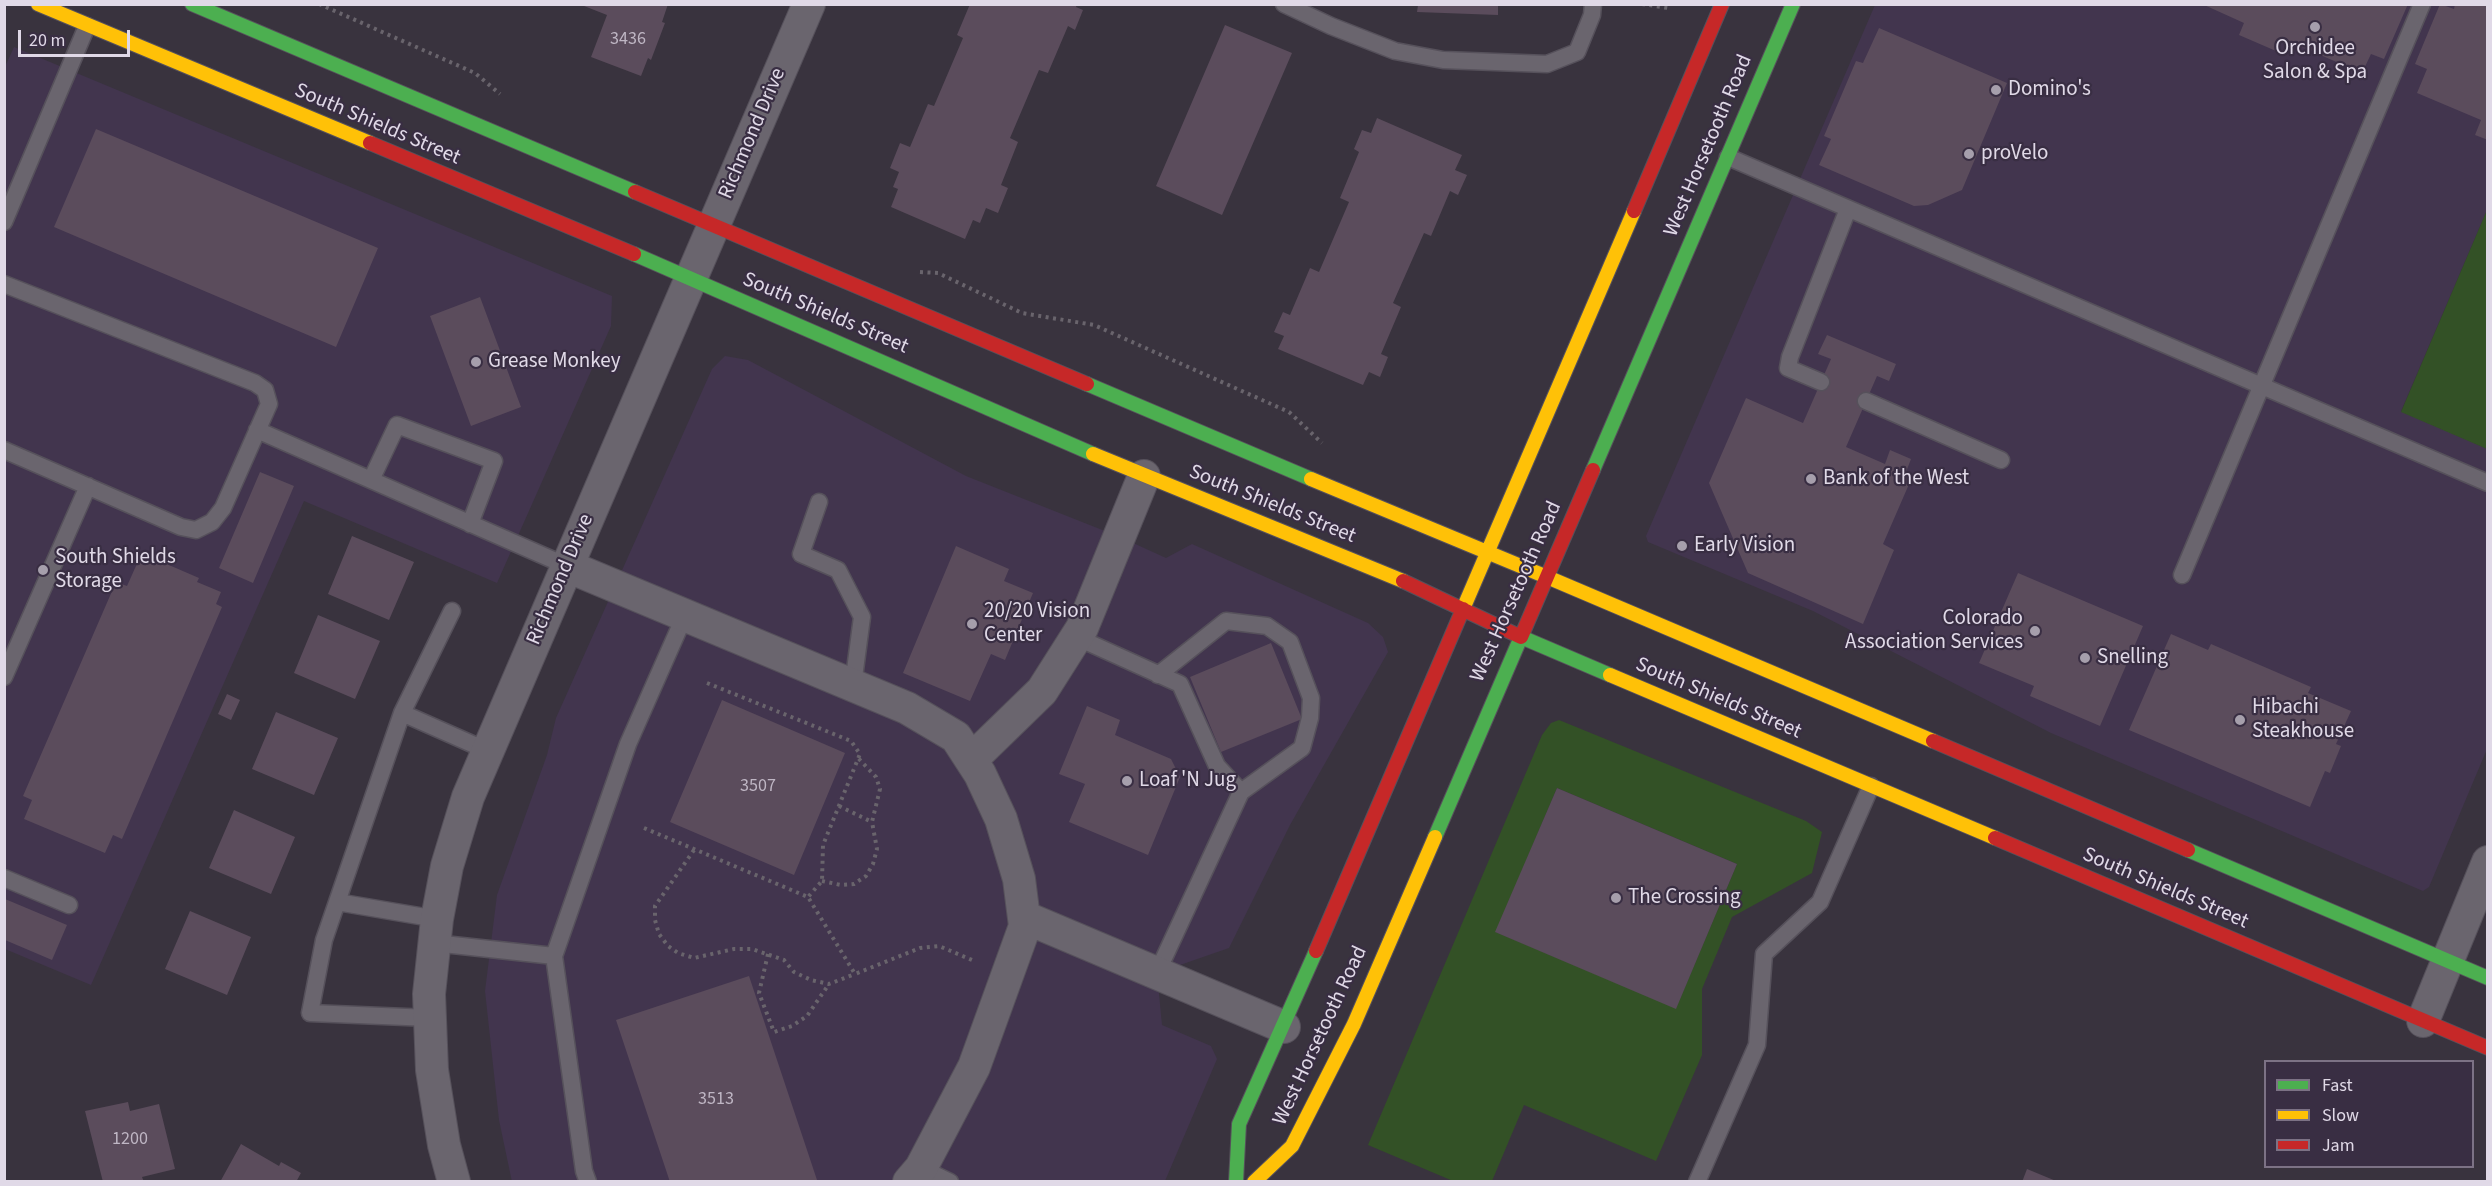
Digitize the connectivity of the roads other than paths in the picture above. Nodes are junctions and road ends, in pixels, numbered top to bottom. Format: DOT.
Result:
graph roads {
  1 [pos="38,4"];
  2 [pos="192,4"];
  3 [pos="809,4"];
  4 [pos="1284,4"];
  5 [pos="1593,4"];
  6 [pos="1722,4"];
  7 [pos="1793,4"];
  8 [pos="2422,4"];
  9 [pos="87,26"];
  10 [pos="1728,157"];
  11 [pos="1848,209"];
  12 [pos="4,222"];
  13 [pos="713,226"];
  14 [pos="690,278"];
  15 [pos="4,284"];
  16 [pos="1821,382"];
  17 [pos="2261,386"];
  18 [pos="1866,401"];
  19 [pos="257,430"];
  20 [pos="4,450"];
  21 [pos="2001,460"];
  22 [pos="1144,476"];
  23 [pos="371,480"];
  24 [pos="2487,483"];
  25 [pos="88,486"];
  26 [pos="819,502"];
  27 [pos="470,524"];
  28 [pos="1485,553"];
  29 [pos="567,566"];
  30 [pos="2182,575"];
  31 [pos="1546,577"];
  32 [pos="1463,609"];
  33 [pos="452,611"];
  34 [pos="685,615"];
  35 [pos="1077,637"];
  36 [pos="1521,638"];
  37 [pos="1158,675"];
  38 [pos="4,676"];
  39 [pos="853,685"];
  40 [pos="402,713"];
  41 [pos="488,751"];
  42 [pos="971,760"];
  43 [pos="1870,786"];
  44 [pos="1241,792"];
  45 [pos="2487,862"];
  46 [pos="4,878"];
  47 [pos="337,902"];
  48 [pos="69,905"];
  49 [pos="1024,917"];
  50 [pos="435,931"];
  51 [pos="554,956"];
  52 [pos="2446,961"];
  53 [pos="1157,973"];
  54 [pos="2487,978"];
  55 [pos="430,1018"];
  56 [pos="2423,1021"];
  57 [pos="1284,1027"];
  58 [pos="2487,1048"];
  59 [pos="915,1175"];
  60 [pos="454,1182"];
  61 [pos="588,1182"];
  62 [pos="950,1182"];
  63 [pos="1236,1182"];
  64 [pos="1254,1182"];
  65 [pos="1697,1182"];
  1 -- 9 [label="main road, South Shields Street"];
  2 -- 13 [label="main road, South Shields Street"];
  3 -- 13 [label="street, Richmond Drive"];
  4 -- 5 [label="lane"];
  6 -- 28 [label="main road, West Horsetooth Road"];
  7 -- 10 [label="main road, West Horsetooth Road"];
  8 -- 17 [label="lane"];
  9 -- 12 [label="lane"];
  9 -- 14 [label="main road, South Shields Street"];
  10 -- 11 [label="lane"];
  10 -- 31 [label="main road, West Horsetooth Road"];
  11 -- 16 [label="lane"];
  11 -- 17 [label="lane"];
  13 -- 14 [label="street, Richmond Drive"];
  13 -- 28 [label="main road, South Shields Street"];
  14 -- 22 [label="main road, South Shields Street"];
  14 -- 29 [label="street, Richmond Drive"];
  15 -- 19 [label="lane"];
  17 -- 24 [label="lane"];
  17 -- 30 [label="lane"];
  18 -- 21 [label="lane"];
  19 -- 23 [label="lane"];
  19 -- 25 [label="lane"];
  20 -- 25 [label="lane"];
  22 -- 32 [label="main road, South Shields Street"];
  22 -- 35 [label="street"];
  23 -- 27 [label="lane"];
  23 -- 27 [label="lane"];
  25 -- 38 [label="lane"];
  26 -- 39 [label="lane"];
  27 -- 29 [label="lane"];
  28 -- 31 [label="main road, South Shields Street"];
  28 -- 32 [label="main road, West Horsetooth Road"];
  29 -- 34 [label="street"];
  29 -- 41 [label="street, Richmond Drive"];
  31 -- 36 [label="main road, West Horsetooth Road"];
  31 -- 52 [label="main road, South Shields Street"];
  32 -- 36 [label="main road, South Shields Street"];
  32 -- 57 [label="main road, West Horsetooth Road"];
  33 -- 40 [label="lane"];
  34 -- 39 [label="street"];
  34 -- 51 [label="lane"];
  35 -- 37 [label="lane"];
  35 -- 42 [label="street"];
  36 -- 43 [label="main road, South Shields Street"];
  36 -- 64 [label="main road, West Horsetooth Road"];
  37 -- 44 [label="lane"];
  37 -- 44 [label="lane"];
  39 -- 42 [label="street"];
  40 -- 41 [label="lane"];
  40 -- 47 [label="lane"];
  41 -- 50 [label="street, Richmond Drive"];
  42 -- 49 [label="street"];
  43 -- 56 [label="main road, South Shields Street"];
  43 -- 65 [label="lane"];
  44 -- 53 [label="lane"];
  45 -- 52 [label="street"];
  46 -- 48 [label="lane"];
  47 -- 50 [label="lane"];
  47 -- 55 [label="lane"];
  49 -- 53 [label="street"];
  49 -- 59 [label="street"];
  50 -- 51 [label="lane"];
  50 -- 55 [label="street, Richmond Drive"];
  51 -- 61 [label="lane"];
  52 -- 54 [label="main road, South Shields Street"];
  52 -- 56 [label="street"];
  53 -- 57 [label="street"];
  55 -- 60 [label="street, Richmond Drive"];
  56 -- 58 [label="main road, South Shields Street"];
  57 -- 63 [label="main road, West Horsetooth Road"];
  59 -- 62 [label="lane"];
}
